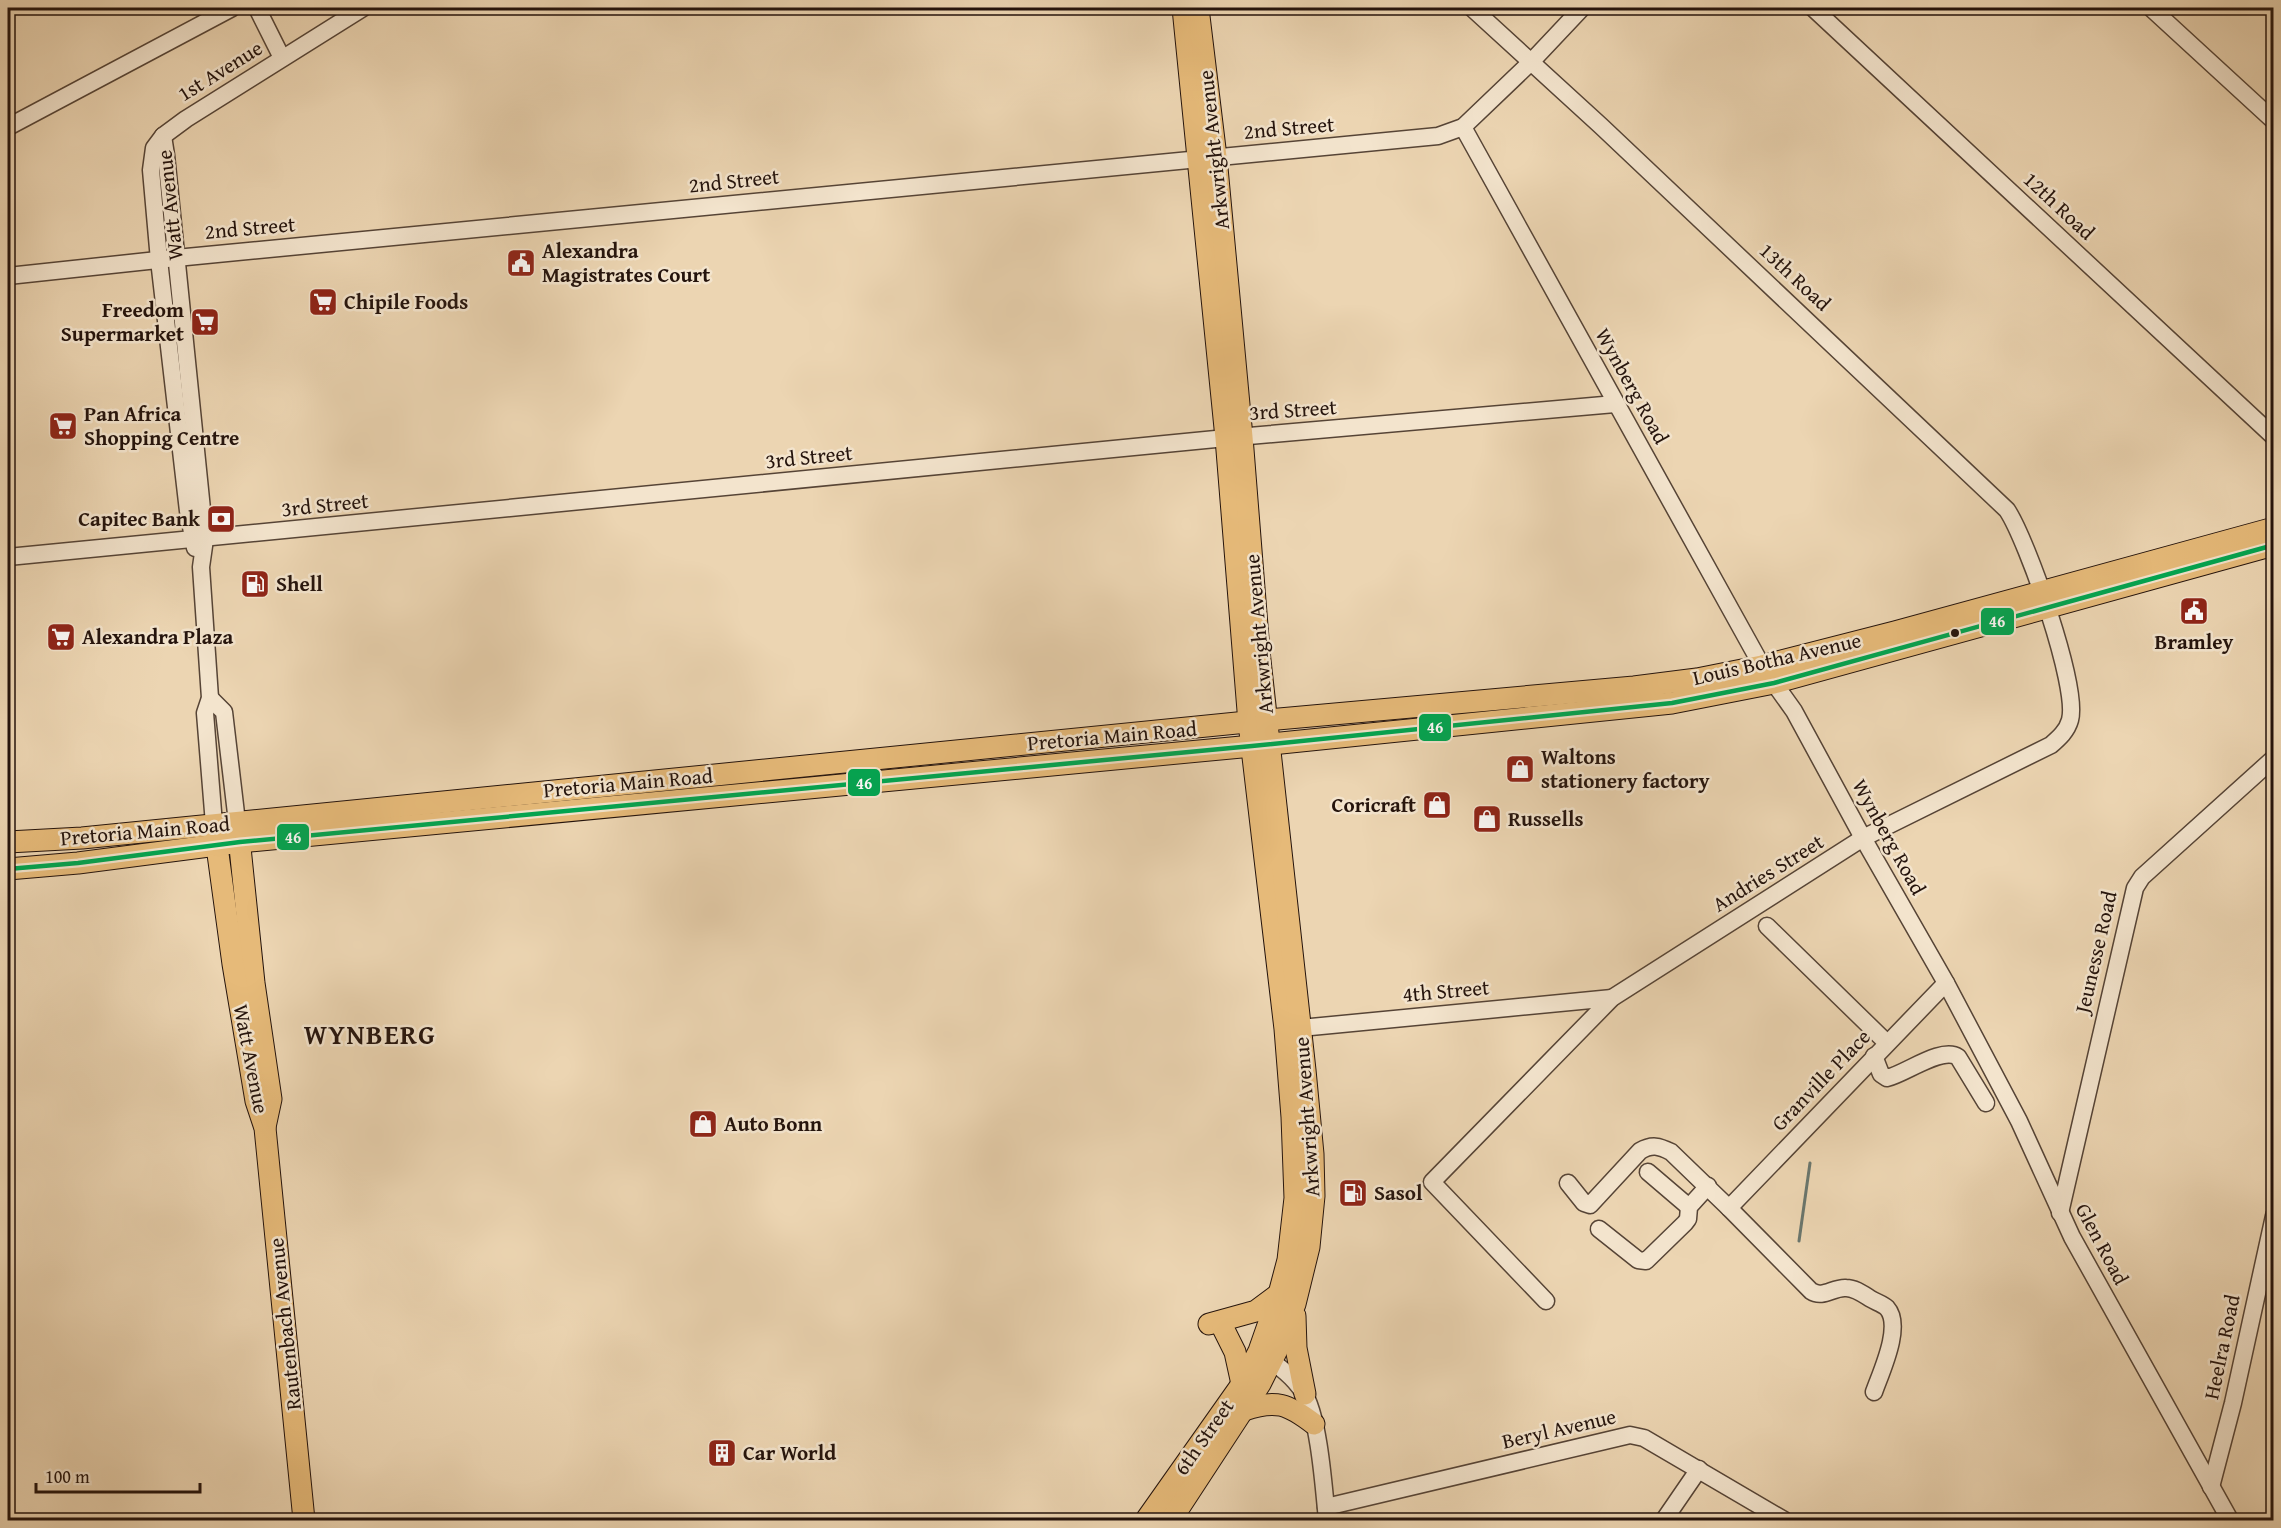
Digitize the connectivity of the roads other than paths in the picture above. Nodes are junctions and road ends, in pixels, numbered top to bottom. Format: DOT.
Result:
graph roads {
  1 [pos="232,8"];
  2 [pos="363,8"];
  3 [pos="1183,8"];
  4 [pos="1198,8"];
  5 [pos="1472,8"];
  6 [pos="1582,8"];
  7 [pos="1813,8"];
  8 [pos="2151,8"];
  9 [pos="257,9"];
  10 [pos="282,58"];
  11 [pos="1532,61"];
  12 [pos="2274,121"];
  13 [pos="8,127"];
  14 [pos="1463,127"];
  15 [pos="163,136"];
  16 [pos="1206,158"];
  17 [pos="176,258"];
  18 [pos="159,260"];
  19 [pos="8,276"];
  20 [pos="1615,404"];
  21 [pos="2272,433"];
  22 [pos="1234,437"];
  23 [pos="2274,528"];
  24 [pos="199,539"];
  25 [pos="2274,545"];
  26 [pos="8,558"];
  27 [pos="2045,600"];
  28 [pos="1768,674"];
  29 [pos="1805,674"];
  30 [pos="1247,694"];
  31 [pos="210,698"];
  32 [pos="1794,711"];
  33 [pos="1258,722"];
  34 [pos="1217,726"];
  35 [pos="1261,745"];
  36 [pos="1219,749"];
  37 [pos="2274,758"];
  38 [pos="1255,773"];
  39 [pos="214,824"];
  40 [pos="239,832"];
  41 [pos="1863,838"];
  42 [pos="8,842"];
  43 [pos="217,846"];
  44 [pos="8,869"];
  45 [pos="1767,926"];
  46 [pos="1946,983"];
  47 [pos="1612,998"];
  48 [pos="248,1000"];
  49 [pos="1293,1028"];
  50 [pos="1887,1043"];
  51 [pos="1874,1056"];
  52 [pos="1986,1103"];
  53 [pos="265,1128"];
  54 [pos="1648,1172"];
  55 [pos="1568,1184"];
  56 [pos="1707,1186"];
  57 [pos="1689,1207"];
  58 [pos="1730,1208"];
  59 [pos="2060,1213"];
  60 [pos="2274,1216"];
  61 [pos="1599,1229"];
  62 [pos="1287,1299"];
  63 [pos="1545,1300"];
  64 [pos="1266,1356"];
  65 [pos="1242,1384"];
  66 [pos="1874,1392"];
  67 [pos="1305,1394"];
  68 [pos="1244,1410"];
  69 [pos="1314,1424"];
  70 [pos="1699,1470"];
  71 [pos="2211,1487"];
  72 [pos="1327,1514"];
  73 [pos="304,1521"];
  74 [pos="1146,1521"];
  75 [pos="1171,1521"];
  76 [pos="1664,1521"];
  77 [pos="1784,1521"];
  78 [pos="2230,1521"];
  1 -- 13 [label="street"];
  2 -- 10 [label="street, 1st Avenue"];
  3 -- 16 [label="main road, Arkwright Avenue"];
  4 -- 16 [label="main road, Arkwright Avenue"];
  5 -- 11 [label="street, 13th Road"];
  6 -- 11 [label="street"];
  7 -- 21 [label="street, 12th Road"];
  8 -- 12 [label="street"];
  9 -- 10 [label="street"];
  10 -- 15 [label="street, 1st Avenue"];
  11 -- 14 [label="street"];
  11 -- 27 [label="street, 13th Road"];
  14 -- 16 [label="street, 2nd Street"];
  14 -- 20 [label="street, Wynberg Road"];
  15 -- 17 [label="street, Watt Avenue"];
  15 -- 18 [label="street, Watt Avenue"];
  16 -- 17 [label="street, 2nd Street"];
  16 -- 22 [label="main road, Arkwright Avenue"];
  17 -- 18 [label="street, 2nd Street"];
  17 -- 24 [label="street, Watt Avenue"];
  18 -- 19 [label="street, 2nd Street"];
  18 -- 24 [label="street, Watt Avenue"];
  20 -- 22 [label="street, 3rd Street"];
  20 -- 28 [label="street, Wynberg Road"];
  22 -- 24 [label="street, 3rd Street"];
  22 -- 30 [label="main road, Arkwright Avenue"];
  22 -- 33 [label="main road, Arkwright Avenue"];
  23 -- 27 [label="main road, Louis Botha Avenue"];
  24 -- 26 [label="street, 3rd Street"];
  24 -- 31 [label="street, Watt Avenue"];
  25 -- 27 [label="main road, Louis Botha Avenue"];
  27 -- 28 [label="main road, Louis Botha Avenue"];
  27 -- 29 [label="main road, Louis Botha Avenue"];
  27 -- 41 [label="street, Andries Street"];
  28 -- 29 [label="main road, Louis Botha Avenue"];
  28 -- 32 [label="street, Wynberg Road"];
  28 -- 33 [label="main road, Louis Botha Avenue"];
  28 -- 35 [label="main road, Louis Botha Avenue"];
  29 -- 32 [label="street, Wynberg Road"];
  30 -- 33 [label="main road, Arkwright Avenue"];
  30 -- 34 [label="main road"];
  31 -- 39 [label="street, Watt Avenue"];
  31 -- 40 [label="street, Watt Avenue"];
  32 -- 41 [label="street, Wynberg Road"];
  33 -- 34 [label="main road, Pretoria Main Road"];
  33 -- 35 [label="main road, Arkwright Avenue"];
  34 -- 40 [label="main road, Pretoria Main Road"];
  35 -- 36 [label="main road, Pretoria Main Road"];
  35 -- 38 [label="main road, Arkwright Avenue"];
  35 -- 49 [label="main road, Arkwright Avenue"];
  36 -- 38 [label="main road"];
  36 -- 40 [label="main road, Pretoria Main Road"];
  37 -- 59 [label="street, Jeunesse Road"];
  38 -- 49 [label="main road, Arkwright Avenue"];
  39 -- 40 [label="main road, Pretoria Main Road"];
  39 -- 42 [label="main road, Pretoria Main Road"];
  39 -- 43 [label="main road, Watt Avenue"];
  40 -- 43 [label="main road, Pretoria Main Road"];
  40 -- 48 [label="main road, Watt Avenue"];
  41 -- 46 [label="street, Wynberg Road"];
  41 -- 47 [label="street, Andries Street"];
  43 -- 44 [label="main road, Pretoria Main Road"];
  43 -- 48 [label="main road, Watt Avenue"];
  45 -- 50 [label="street"];
  46 -- 50 [label="street, Granville Place"];
  46 -- 59 [label="street, Glen Road"];
  47 -- 49 [label="street, 4th Street"];
  47 -- 63 [label="street, Andries Street"];
  48 -- 53 [label="main road, Watt Avenue"];
  49 -- 62 [label="main road, Arkwright Avenue"];
  50 -- 51 [label="street, Granville Place"];
  51 -- 52 [label="street"];
  51 -- 58 [label="street, Granville Place"];
  53 -- 73 [label="main road, Rautenbach Avenue"];
  54 -- 57 [label="street"];
  55 -- 56 [label="street"];
  56 -- 57 [label="street"];
  56 -- 58 [label="street"];
  57 -- 61 [label="street"];
  58 -- 66 [label="street"];
  59 -- 71 [label="street, Glen Road"];
  60 -- 71 [label="street, Heelra Road"];
  62 -- 64 [label="main road, Arkwright Avenue"];
  62 -- 65 [label="main road"];
  62 -- 67 [label="main road"];
  64 -- 65 [label="main road, 6th Street"];
  64 -- 67 [label="street"];
  64 -- 68 [label="main road"];
  65 -- 74 [label="main road, 6th Street"];
  67 -- 69 [label="street"];
  68 -- 69 [label="main road"];
  68 -- 75 [label="main road"];
  69 -- 72 [label="street"];
  70 -- 72 [label="street, Beryl Avenue"];
  70 -- 76 [label="street"];
  70 -- 77 [label="street, Beryl Avenue"];
  71 -- 78 [label="street, Glen Road"];
}
